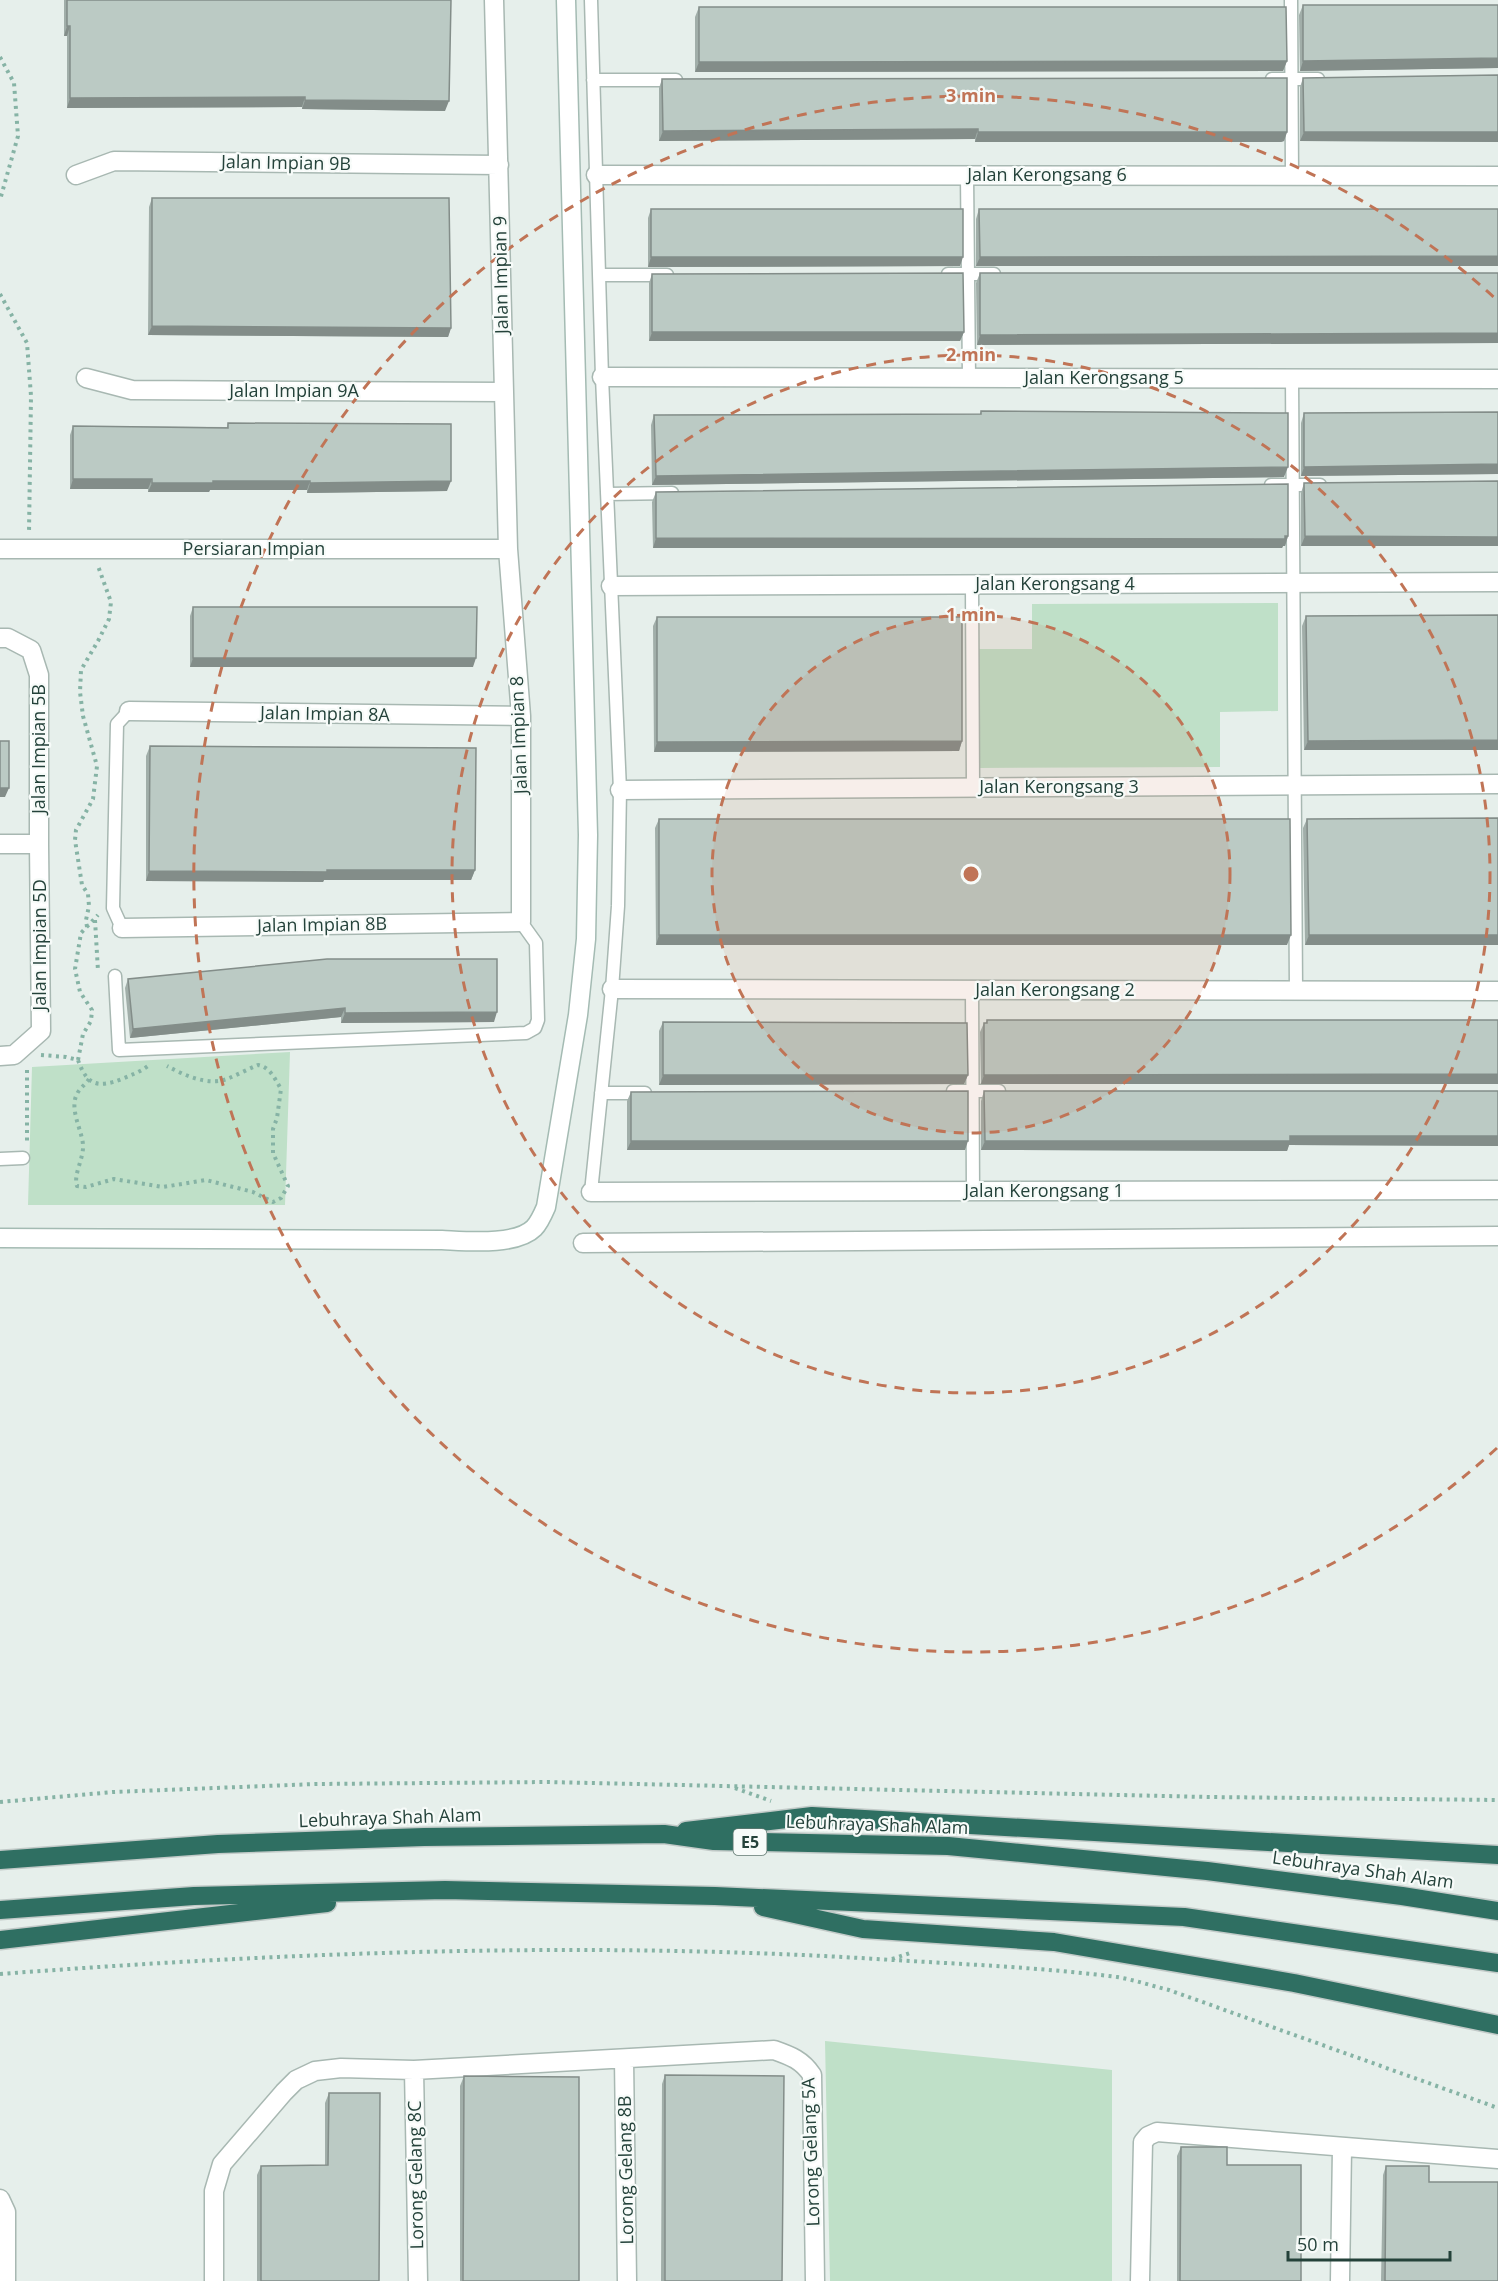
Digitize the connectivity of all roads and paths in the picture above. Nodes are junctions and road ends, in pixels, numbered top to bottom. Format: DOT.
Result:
graph roads {
  1 [pos="494,0"];
  2 [pos="566,0"];
  3 [pos="591,0"];
  4 [pos="1292,0"];
  5 [pos="0,57"];
  6 [pos="1292,79"];
  7 [pos="1326,79"];
  8 [pos="593,80"];
  9 [pos="686,80"];
  10 [pos="1257,80"];
  11 [pos="499,165"];
  12 [pos="76,175"];
  13 [pos="596,175"];
  14 [pos="967,176"];
  15 [pos="1292,176"];
  16 [pos="1498,176"];
  17 [pos="0,200"];
  18 [pos="932,274"];
  19 [pos="968,274"];
  20 [pos="1003,274"];
  21 [pos="599,275"];
  22 [pos="682,275"];
  23 [pos="0,294"];
  24 [pos="602,377"];
  25 [pos="86,378"];
  26 [pos="969,378"];
  27 [pos="1293,378"];
  28 [pos="1498,379"];
  29 [pos="504,392"];
  30 [pos="1327,484"];
  31 [pos="1257,485"];
  32 [pos="1293,485"];
  33 [pos="689,493"];
  34 [pos="607,494"];
  35 [pos="0,549"];
  36 [pos="29,549"];
  37 [pos="92,549"];
  38 [pos="508,549"];
  39 [pos="1498,582"];
  40 [pos="1293,583"];
  41 [pos="972,585"];
  42 [pos="611,586"];
  43 [pos="0,638"];
  44 [pos="129,711"];
  45 [pos="521,716"];
  46 [pos="1498,784"];
  47 [pos="1295,785"];
  48 [pos="973,788"];
  49 [pos="620,790"];
  50 [pos="0,844"];
  51 [pos="39,844"];
  52 [pos="112,908"];
  53 [pos="521,922"];
  54 [pos="87,927"];
  55 [pos="122,928"];
  56 [pos="115,976"];
  57 [pos="612,989"];
  58 [pos="972,990"];
  59 [pos="1296,990"];
  60 [pos="1498,991"];
  61 [pos="26,1045"];
  62 [pos="0,1056"];
  63 [pos="78,1060"];
  64 [pos="155,1064"];
  65 [pos="165,1064"];
  66 [pos="27,1070"];
  67 [pos="89,1079"];
  68 [pos="972,1091"];
  69 [pos="1008,1091"];
  70 [pos="936,1092"];
  71 [pos="601,1093"];
  72 [pos="661,1093"];
  73 [pos="24,1158"];
  74 [pos="0,1159"];
  75 [pos="1498,1190"];
  76 [pos="973,1191"];
  77 [pos="591,1192"];
  78 [pos="1498,1236"];
  79 [pos="0,1238"];
  80 [pos="583,1243"];
  81 [pos="1498,1800"];
  82 [pos="0,1802"];
  83 [pos="664,1834"];
  84 [pos="1498,1855"];
  85 [pos="0,1860"];
  86 [pos="445,1890"];
  87 [pos="715,1896"];
  88 [pos="0,1910"];
  89 [pos="1498,1911"];
  90 [pos="0,1940"];
  91 [pos="1498,1963"];
  92 [pos="0,1974"];
  93 [pos="1498,2025"];
  94 [pos="624,2059"];
  95 [pos="414,2070"];
  96 [pos="1498,2108"];
  97 [pos="1342,2148"];
  98 [pos="1498,2159"];
  99 [pos="3,2206"];
  100 [pos="6,2281"];
  101 [pos="214,2281"];
  102 [pos="418,2281"];
  103 [pos="627,2281"];
  104 [pos="814,2281"];
  105 [pos="1140,2281"];
  106 [pos="1340,2281"];
  1 -- 11 [label="street, Jalan Impian 9"];
  2 -- 79 [label="street"];
  3 -- 8 [label="lane"];
  4 -- 6 [label="lane"];
  5 -- 17 [label="path"];
  6 -- 7 [label="lane"];
  6 -- 10 [label="lane"];
  6 -- 15 [label="lane"];
  8 -- 9 [label="lane"];
  8 -- 13 [label="lane"];
  11 -- 12 [label="street, Jalan Impian 9B"];
  11 -- 29 [label="street, Jalan Impian 9"];
  13 -- 14 [label="street, Jalan Kerongsang 6"];
  13 -- 21 [label="lane"];
  14 -- 15 [label="street, Jalan Kerongsang 6"];
  14 -- 19 [label="lane"];
  15 -- 16 [label="street, Jalan Kerongsang 6"];
  18 -- 19 [label="lane"];
  19 -- 20 [label="lane"];
  19 -- 26 [label="lane"];
  21 -- 22 [label="lane"];
  21 -- 24 [label="lane"];
  23 -- 36 [label="path"];
  24 -- 26 [label="street, Jalan Kerongsang 5"];
  24 -- 34 [label="lane"];
  25 -- 29 [label="street, Jalan Impian 9A"];
  26 -- 27 [label="street, Jalan Kerongsang 5"];
  27 -- 28 [label="street, Jalan Kerongsang 5"];
  27 -- 32 [label="lane"];
  29 -- 38 [label="street, Jalan Impian 9"];
  30 -- 32 [label="lane"];
  31 -- 32 [label="lane"];
  32 -- 40 [label="lane"];
  33 -- 34 [label="lane"];
  34 -- 42 [label="lane"];
  35 -- 36 [label="street, Persiaran Impian"];
  36 -- 37 [label="street, Persiaran Impian"];
  37 -- 38 [label="street, Persiaran Impian"];
  37 -- 54 [label="path"];
  38 -- 45 [label="street, Jalan Impian 8"];
  39 -- 40 [label="street, Jalan Kerongsang 4"];
  40 -- 41 [label="street, Jalan Kerongsang 4"];
  40 -- 47 [label="lane"];
  41 -- 42 [label="street, Jalan Kerongsang 4"];
  41 -- 48 [label="lane"];
  42 -- 49 [label="lane"];
  43 -- 51 [label="street, Jalan Impian 5B"];
  44 -- 45 [label="street, Jalan Impian 8A"];
  44 -- 52 [label="lane"];
  45 -- 53 [label="street, Jalan Impian 8"];
  46 -- 47 [label="street, Jalan Kerongsang 3"];
  47 -- 48 [label="street, Jalan Kerongsang 3"];
  47 -- 59 [label="lane"];
  48 -- 49 [label="street, Jalan Kerongsang 3"];
  49 -- 57 [label="lane"];
  50 -- 51 [label="street"];
  51 -- 61 [label="street, Jalan Impian 5D"];
  52 -- 54 [label="path"];
  52 -- 55 [label="lane"];
  53 -- 55 [label="street, Jalan Impian 8B"];
  53 -- 56 [label="lane"];
  54 -- 63 [label="path"];
  57 -- 58 [label="street, Jalan Kerongsang 2"];
  57 -- 71 [label="lane"];
  58 -- 59 [label="street, Jalan Kerongsang 2"];
  58 -- 68 [label="lane"];
  59 -- 60 [label="street, Jalan Kerongsang 2"];
  61 -- 62 [label="street"];
  61 -- 63 [label="path"];
  63 -- 67 [label="path"];
  64 -- 67 [label="path"];
  65 -- 67 [label="path"];
  66 -- 73 [label="path"];
  68 -- 69 [label="lane"];
  68 -- 70 [label="lane"];
  68 -- 76 [label="lane"];
  71 -- 72 [label="lane"];
  71 -- 77 [label="lane"];
  73 -- 74 [label="lane"];
  75 -- 76 [label="street, Jalan Kerongsang 1"];
  76 -- 77 [label="street, Jalan Kerongsang 1"];
  78 -- 80 [label="street"];
  81 -- 82 [label="path"];
  83 -- 84 [label="highway"];
  83 -- 85 [label="highway, Lebuhraya Shah Alam / E5"];
  83 -- 89 [label="highway, Lebuhraya Shah Alam / E5"];
  86 -- 87 [label="highway"];
  86 -- 88 [label="highway"];
  86 -- 90 [label="highway"];
  87 -- 91 [label="highway"];
  87 -- 93 [label="highway"];
  92 -- 96 [label="path"];
  94 -- 95 [label="street, Lorong Gelang 5A"];
  94 -- 103 [label="street, Lorong Gelang 8B"];
  94 -- 104 [label="street, Lorong Gelang 5A"];
  95 -- 101 [label="street, Lorong Gelang 5A"];
  95 -- 102 [label="street, Lorong Gelang 8C"];
  97 -- 98 [label="street"];
  97 -- 105 [label="street"];
  97 -- 106 [label="street"];
  99 -- 100 [label="street"];
}
